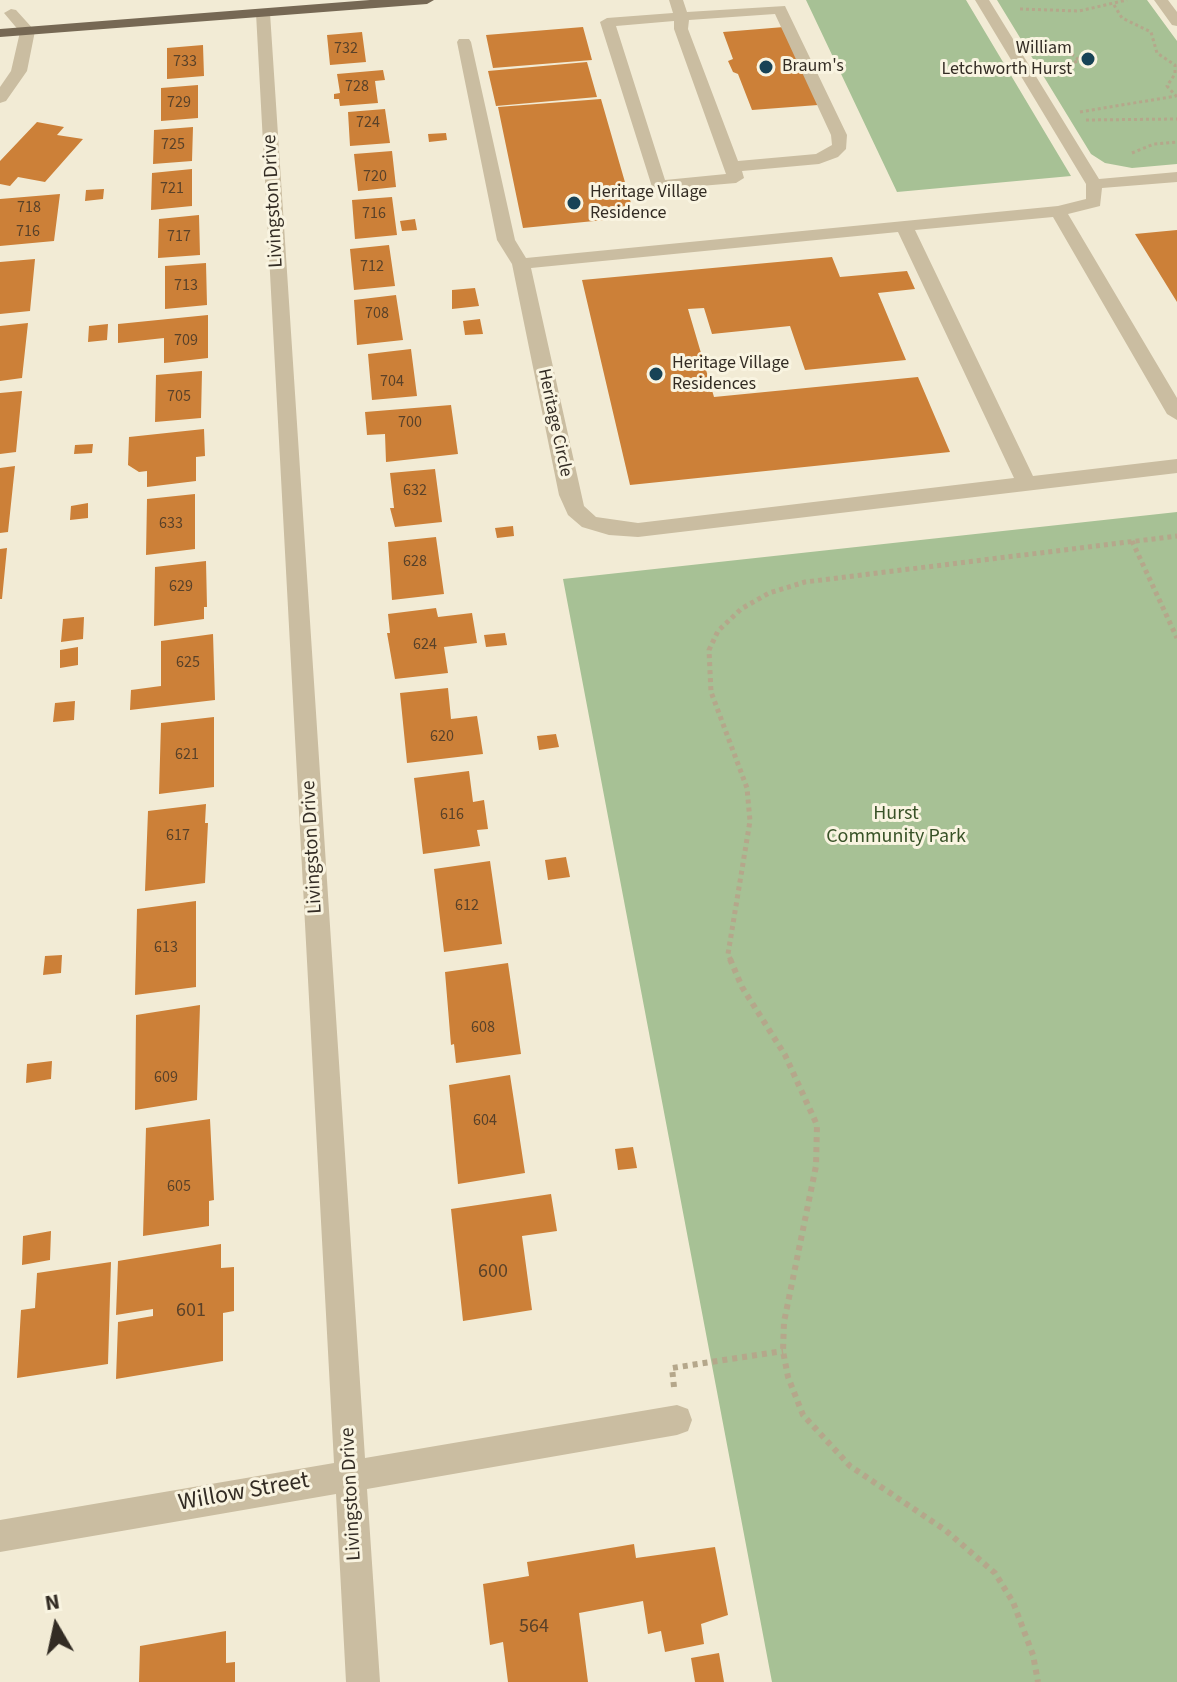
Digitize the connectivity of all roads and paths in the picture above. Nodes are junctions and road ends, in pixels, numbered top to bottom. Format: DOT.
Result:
graph roads {
  1 [pos="427,0"];
  2 [pos="676,0"];
  3 [pos="982,0"];
  4 [pos="1127,0"];
  5 [pos="1161,0"];
  6 [pos="349,3"];
  7 [pos="779,4"];
  8 [pos="1114,5"];
  9 [pos="8,12"];
  10 [pos="263,13"];
  11 [pos="682,17"];
  12 [pos="1021,19"];
  13 [pos="1177,22"];
  14 [pos="28,31"];
  15 [pos="0,33"];
  16 [pos="464,42"];
  17 [pos="1041,50"];
  18 [pos="1058,77"];
  19 [pos="1177,96"];
  20 [pos="0,98"];
  21 [pos="1177,119"];
  22 [pos="1084,120"];
  23 [pos="1092,132"];
  24 [pos="1177,142"];
  25 [pos="1130,155"];
  26 [pos="733,172"];
  27 [pos="1177,177"];
  28 [pos="1094,184"];
  29 [pos="1058,211"];
  30 [pos="904,226"];
  31 [pos="521,264"];
  32 [pos="1177,414"];
  33 [pos="1177,466"];
  34 [pos="1027,484"];
  35 [pos="1177,536"];
  36 [pos="1132,541"];
  37 [pos="1177,638"];
  38 [pos="783,1351"];
  39 [pos="677,1420"];
  40 [pos="351,1474"];
  41 [pos="0,1536"];
  42 [pos="363,1682"];
  43 [pos="1038,1682"];
  1 -- 6 [label="main road"];
  2 -- 11 [label="street"];
  3 -- 28 [label="street"];
  4 -- 8 [label="path"];
  5 -- 13 [label="street"];
  6 -- 10 [label="main road"];
  7 -- 11 [label="street"];
  7 -- 26 [label="street"];
  8 -- 12 [label="path"];
  8 -- 19 [label="path"];
  9 -- 14 [label="street"];
  10 -- 14 [label="main road"];
  10 -- 40 [label="street, Livingston Drive"];
  11 -- 26 [label="street"];
  11 -- 26 [label="street"];
  14 -- 15 [label="main road"];
  14 -- 20 [label="street"];
  16 -- 31 [label="street, Heritage Circle"];
  17 -- 18 [label="path"];
  19 -- 22 [label="path"];
  21 -- 22 [label="path"];
  22 -- 23 [label="path"];
  24 -- 25 [label="path"];
  27 -- 28 [label="street"];
  28 -- 29 [label="street"];
  29 -- 30 [label="street"];
  29 -- 32 [label="street"];
  30 -- 31 [label="street"];
  30 -- 34 [label="street"];
  31 -- 34 [label="street, Heritage Circle"];
  33 -- 34 [label="street, Heritage Circle"];
  35 -- 36 [label="path"];
  36 -- 37 [label="path"];
  36 -- 38 [label="path"];
  38 -- 39 [label="path"];
  38 -- 43 [label="path"];
  39 -- 40 [label="street, Willow Street"];
  40 -- 41 [label="street, Willow Street"];
  40 -- 42 [label="street, Livingston Drive"];
}
